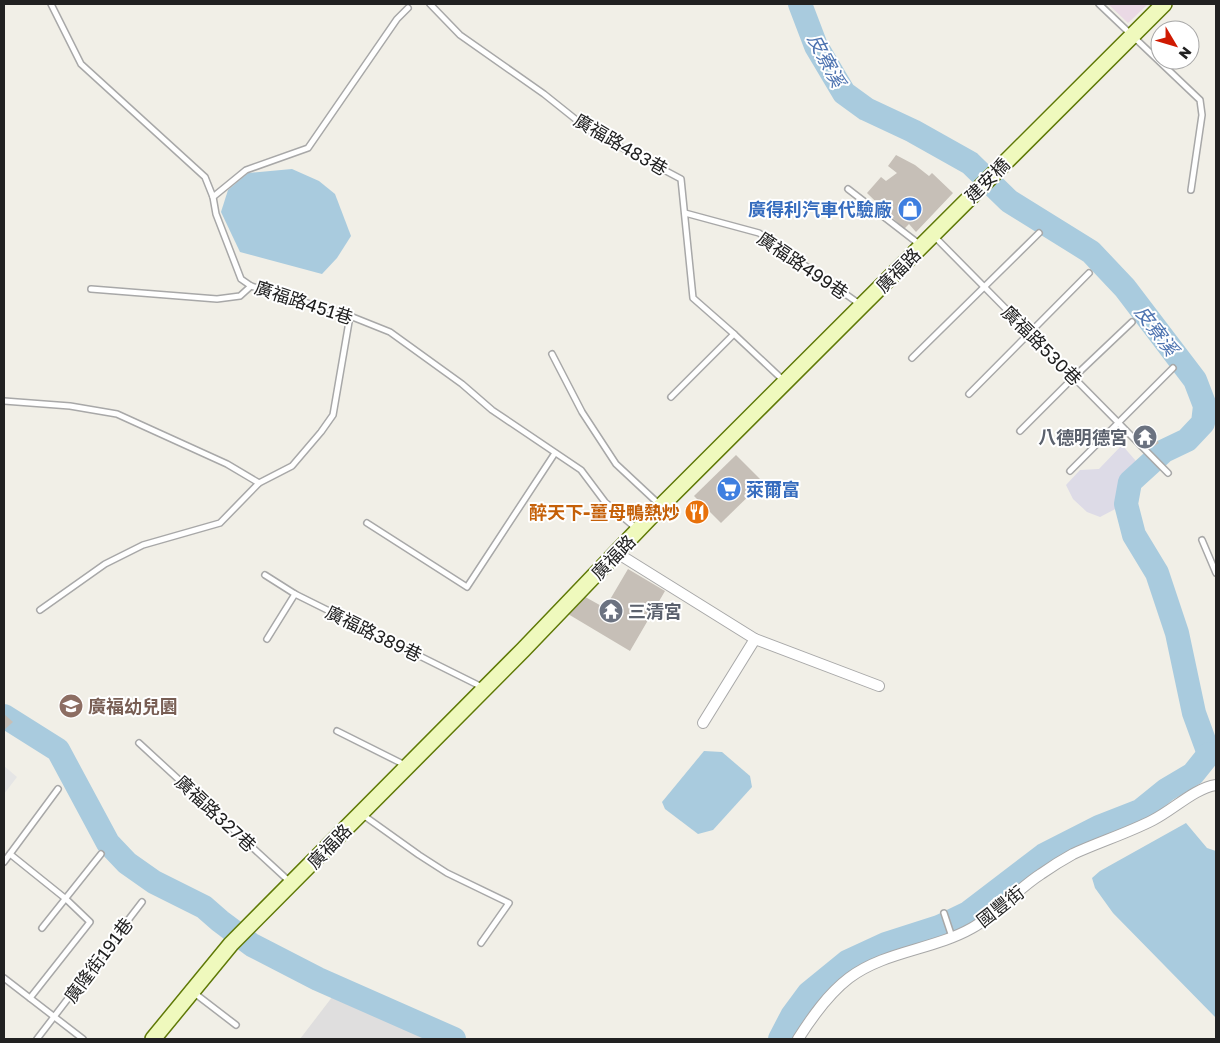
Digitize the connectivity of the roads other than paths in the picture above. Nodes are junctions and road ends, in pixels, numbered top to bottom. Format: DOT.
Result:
graph roads {
  1 [pos="51,4"];
  2 [pos="430,4"];
  3 [pos="1099,4"];
  4 [pos="1164,4"];
  5 [pos="408,8"];
  6 [pos="1132,35"];
  7 [pos="848,189"];
  8 [pos="1191,190"];
  9 [pos="213,197"];
  10 [pos="685,213"];
  11 [pos="953,214"];
  12 [pos="1039,233"];
  13 [pos="933,234"];
  14 [pos="921,246"];
  15 [pos="1089,273"];
  16 [pos="250,286"];
  17 [pos="986,288"];
  18 [pos="91,289"];
  19 [pos="862,306"];
  20 [pos="350,316"];
  21 [pos="1132,322"];
  22 [pos="1030,332"];
  23 [pos="734,334"];
  24 [pos="552,354"];
  25 [pos="912,358"];
  26 [pos="1173,368"];
  27 [pos="1074,377"];
  28 [pos="785,382"];
  29 [pos="969,394"];
  30 [pos="671,397"];
  31 [pos="4,401"];
  32 [pos="1119,422"];
  33 [pos="1020,431"];
  34 [pos="555,453"];
  35 [pos="1070,471"];
  36 [pos="1168,473"];
  37 [pos="259,483"];
  38 [pos="661,506"];
  39 [pos="367,523"];
  40 [pos="639,530"];
  41 [pos="1202,540"];
  42 [pos="617,553"];
  43 [pos="1216,573"];
  44 [pos="265,575"];
  45 [pos="295,594"];
  46 [pos="40,610"];
  47 [pos="267,639"];
  48 [pos="755,639"];
  49 [pos="879,686"];
  50 [pos="485,688"];
  51 [pos="703,723"];
  52 [pos="338,731"];
  53 [pos="140,742"];
  54 [pos="407,766"];
  55 [pos="1216,785"];
  56 [pos="58,789"];
  57 [pos="360,814"];
  58 [pos="10,854"];
  59 [pos="101,854"];
  60 [pos="4,862"];
  61 [pos="292,884"];
  62 [pos="66,899"];
  63 [pos="142,902"];
  64 [pos="944,913"];
  65 [pos="42,928"];
  66 [pos="952,938"];
  67 [pos="481,943"];
  68 [pos="4,978"];
  69 [pos="192,991"];
  70 [pos="30,998"];
  71 [pos="55,1018"];
  72 [pos="236,1026"];
  73 [pos="38,1039"];
  74 [pos="82,1039"];
  75 [pos="153,1039"];
  76 [pos="798,1039"];
  1 -- 9 [label="lane, 廣福路451巷"];
  2 -- 10 [label="lane, 廣福路483巷"];
  3 -- 6 [label="lane"];
  4 -- 6 [label="street"];
  5 -- 9 [label="lane"];
  6 -- 8 [label="lane"];
  6 -- 11 [label="street, 建安橋"];
  7 -- 14 [label="lane"];
  9 -- 16 [label="lane, 廣福路451巷"];
  10 -- 19 [label="lane, 廣福路499巷"];
  10 -- 23 [label="lane, 廣福路483巷"];
  11 -- 13 [label="street, 廣福路"];
  12 -- 17 [label="lane"];
  13 -- 14 [label="street, 廣福路"];
  13 -- 17 [label="lane, 廣福路530巷"];
  14 -- 19 [label="street, 廣福路"];
  15 -- 22 [label="lane"];
  16 -- 18 [label="lane"];
  16 -- 20 [label="lane, 廣福路451巷"];
  17 -- 22 [label="lane, 廣福路530巷"];
  17 -- 25 [label="lane"];
  19 -- 28 [label="street, 廣福路"];
  20 -- 34 [label="lane, 廣福路451巷"];
  20 -- 37 [label="lane"];
  21 -- 27 [label="lane"];
  22 -- 27 [label="lane, 廣福路530巷"];
  22 -- 29 [label="lane"];
  23 -- 28 [label="lane, 廣福路483巷"];
  23 -- 30 [label="lane"];
  24 -- 38 [label="lane"];
  26 -- 32 [label="lane"];
  27 -- 32 [label="lane, 廣福路530巷"];
  27 -- 33 [label="lane"];
  28 -- 38 [label="street, 廣福路"];
  31 -- 37 [label="lane"];
  32 -- 35 [label="lane"];
  32 -- 36 [label="lane, 廣福路530巷"];
  34 -- 39 [label="lane"];
  34 -- 40 [label="lane, 廣福路451巷"];
  37 -- 46 [label="lane"];
  38 -- 40 [label="street, 廣福路"];
  40 -- 42 [label="street, 廣福路"];
  41 -- 43 [label="lane"];
  42 -- 48 [label="street"];
  42 -- 50 [label="street, 廣福路"];
  44 -- 45 [label="lane, 廣福路389巷"];
  45 -- 47 [label="lane"];
  45 -- 50 [label="lane, 廣福路389巷"];
  48 -- 49 [label="street"];
  48 -- 51 [label="street"];
  50 -- 54 [label="street, 廣福路"];
  52 -- 54 [label="lane"];
  53 -- 61 [label="lane, 廣福路327巷"];
  54 -- 57 [label="street, 廣福路"];
  55 -- 66 [label="street, 國豐街"];
  56 -- 58 [label="lane"];
  57 -- 61 [label="street, 廣福路"];
  57 -- 67 [label="lane"];
  58 -- 60 [label="lane"];
  58 -- 62 [label="lane"];
  59 -- 62 [label="lane"];
  61 -- 69 [label="street, 廣福路"];
  62 -- 65 [label="lane"];
  62 -- 70 [label="lane"];
  63 -- 71 [label="lane, 廣隆街191巷"];
  64 -- 66 [label="lane"];
  66 -- 76 [label="street, 國豐街"];
  68 -- 70 [label="lane"];
  69 -- 72 [label="lane"];
  69 -- 75 [label="street"];
  70 -- 71 [label="lane"];
  71 -- 73 [label="lane, 廣隆街191巷"];
  71 -- 74 [label="lane"];
}
